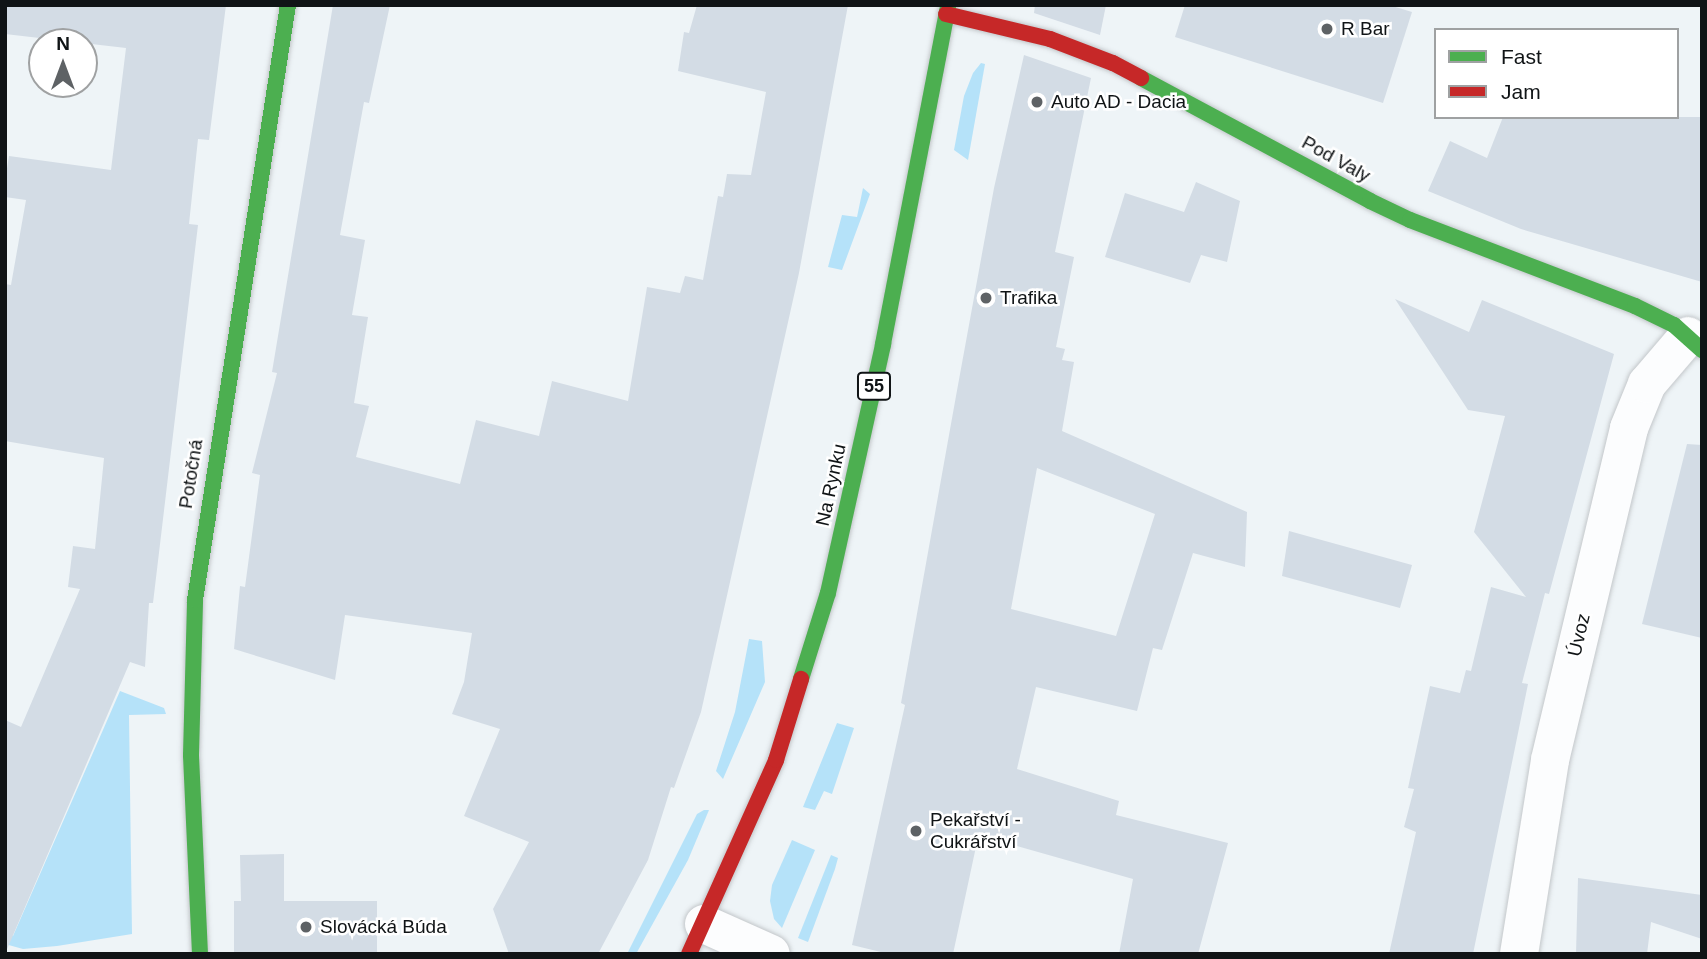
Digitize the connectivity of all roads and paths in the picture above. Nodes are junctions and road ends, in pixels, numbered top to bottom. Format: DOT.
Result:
graph roads {
  1 [pos="288,5"];
  2 [pos="947,10"];
  3 [pos="1695,343"];
  4 [pos="696,939"];
  5 [pos="200,954"];
  6 [pos="771,954"];
  7 [pos="1519,954"];
  1 -- 5 [label="street, Potočná"];
  2 -- 3 [label="street, Pod Valy"];
  2 -- 4 [label="street, Na Rynku / 55"];
  3 -- 7 [label="street, Úvoz"];
  4 -- 6 [label="street"];
}
